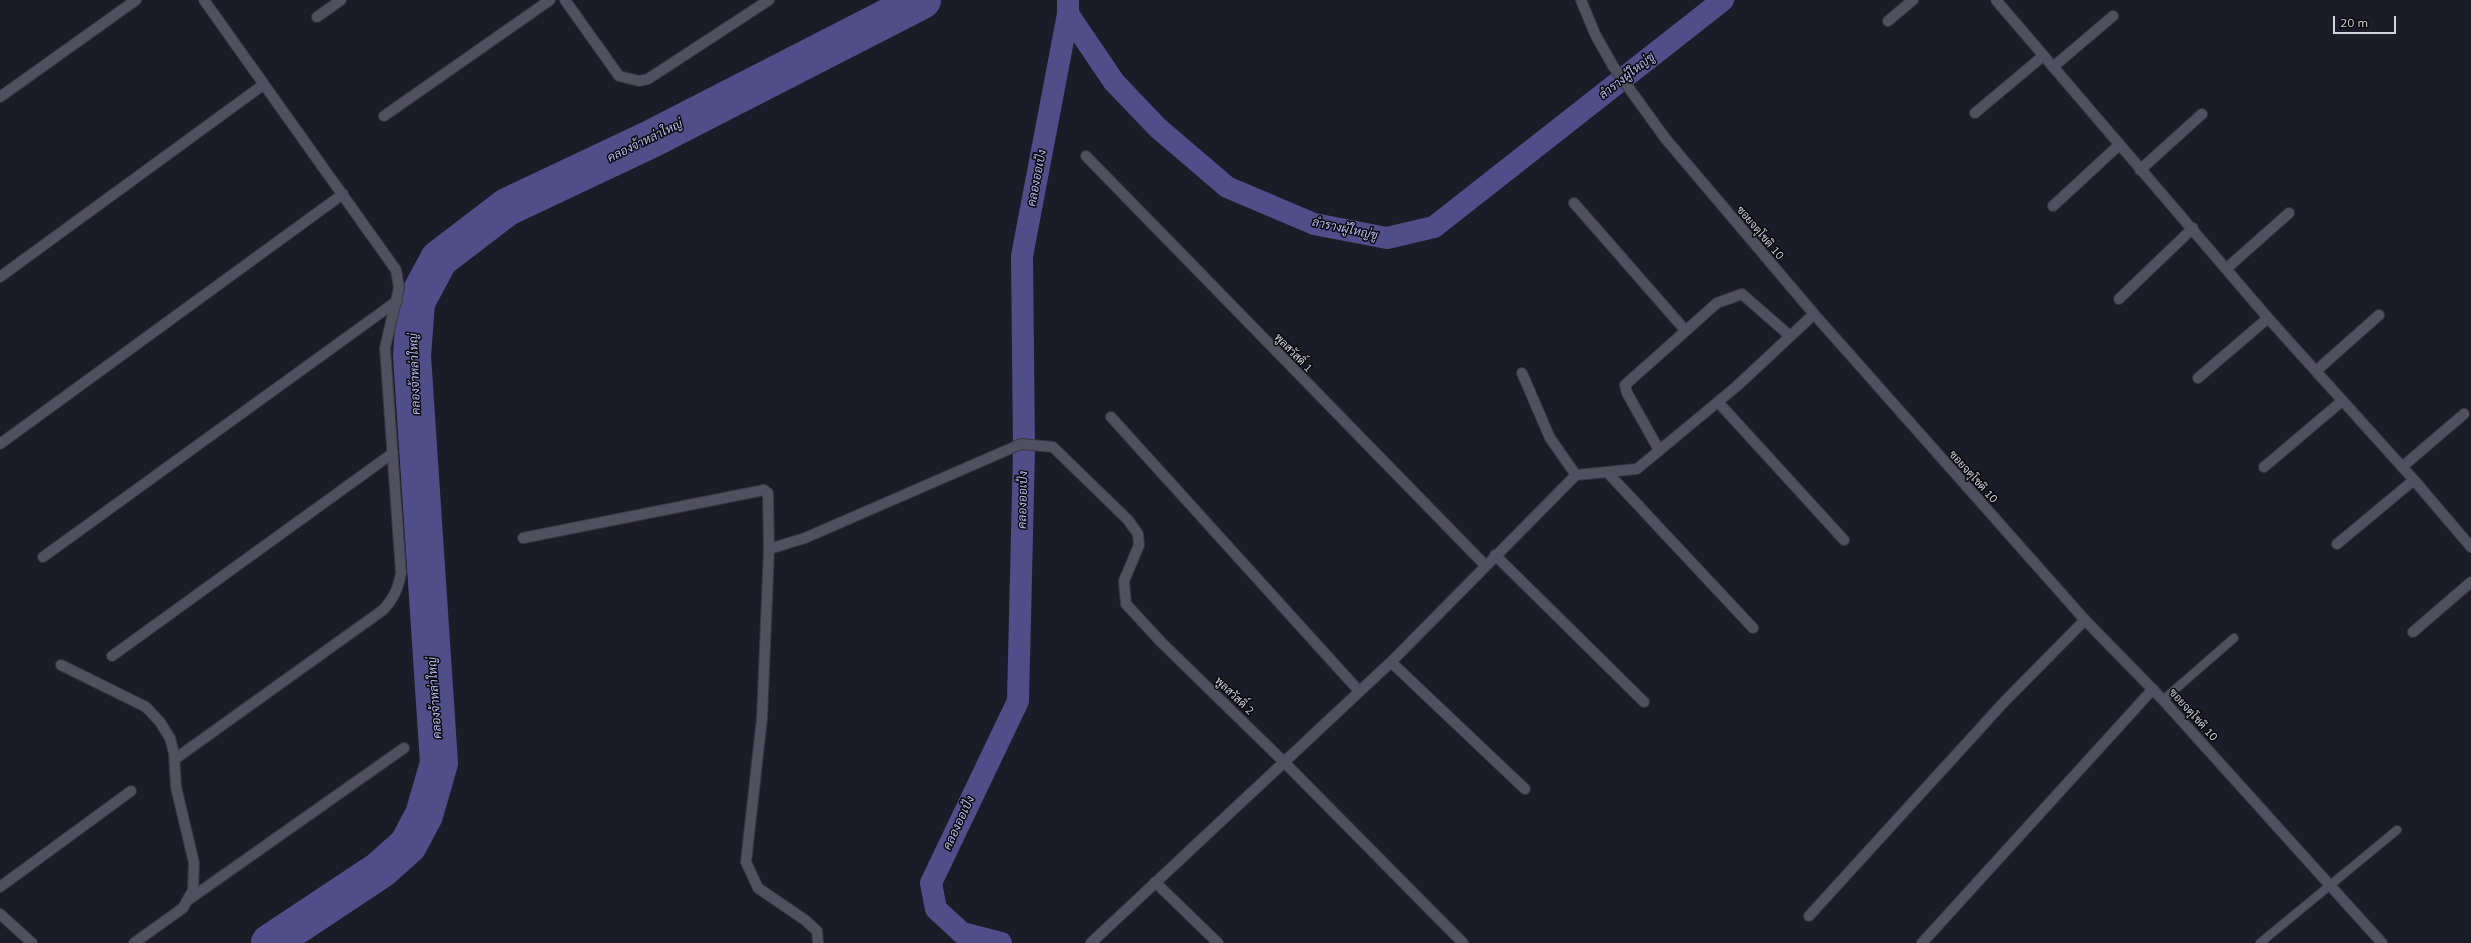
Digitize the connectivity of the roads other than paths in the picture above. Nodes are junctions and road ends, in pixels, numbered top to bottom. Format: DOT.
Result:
graph roads {
  1 [pos="136,0"];
  2 [pos="204,0"];
  3 [pos="341,0"];
  4 [pos="550,0"];
  5 [pos="565,0"];
  6 [pos="769,0"];
  7 [pos="1581,0"];
  8 [pos="1914,0"];
  9 [pos="1996,0"];
  10 [pos="2113,16"];
  11 [pos="317,17"];
  12 [pos="1888,21"];
  13 [pos="2043,56"];
  14 [pos="2053,67"];
  15 [pos="263,85"];
  16 [pos="0,97"];
  17 [pos="1975,113"];
  18 [pos="2202,114"];
  19 [pos="384,116"];
  20 [pos="2119,145"];
  21 [pos="1086,156"];
  22 [pos="2140,170"];
  23 [pos="343,194"];
  24 [pos="1574,203"];
  25 [pos="2053,206"];
  26 [pos="2289,212"];
  27 [pos="2193,228"];
  28 [pos="2227,268"];
  29 [pos="0,277"];
  30 [pos="2119,299"];
  31 [pos="397,301"];
  32 [pos="1814,314"];
  33 [pos="2378,315"];
  34 [pos="2268,318"];
  35 [pos="1685,330"];
  36 [pos="1790,336"];
  37 [pos="2316,371"];
  38 [pos="1522,373"];
  39 [pos="2198,378"];
  40 [pos="2342,401"];
  41 [pos="1718,402"];
  42 [pos="2464,414"];
  43 [pos="1110,417"];
  44 [pos="0,444"];
  45 [pos="1659,450"];
  46 [pos="393,453"];
  47 [pos="2264,467"];
  48 [pos="2402,467"];
  49 [pos="1608,473"];
  50 [pos="1576,475"];
  51 [pos="2414,480"];
  52 [pos="524,538"];
  53 [pos="1844,540"];
  54 [pos="2337,544"];
  55 [pos="2471,547"];
  56 [pos="769,549"];
  57 [pos="1495,555"];
  58 [pos="43,557"];
  59 [pos="1485,565"];
  60 [pos="2471,582"];
  61 [pos="2085,620"];
  62 [pos="1753,628"];
  63 [pos="2413,632"];
  64 [pos="2234,638"];
  65 [pos="112,656"];
  66 [pos="1391,662"];
  67 [pos="61,665"];
  68 [pos="2153,689"];
  69 [pos="1359,691"];
  70 [pos="2163,700"];
  71 [pos="1644,702"];
  72 [pos="404,748"];
  73 [pos="174,759"];
  74 [pos="1283,761"];
  75 [pos="1525,789"];
  76 [pos="131,791"];
  77 [pos="2397,830"];
  78 [pos="1155,882"];
  79 [pos="2328,885"];
  80 [pos="0,887"];
  81 [pos="190,898"];
  82 [pos="0,914"];
  83 [pos="1809,916"];
  84 [pos="1093,941"];
  85 [pos="2377,941"];
  86 [pos="32,943"];
  87 [pos="134,943"];
  88 [pos="818,943"];
  89 [pos="1218,943"];
  90 [pos="1463,943"];
  91 [pos="1922,943"];
  92 [pos="2260,943"];
  1 -- 16 [label="street"];
  2 -- 15 [label="street"];
  3 -- 11 [label="street"];
  4 -- 19 [label="street"];
  5 -- 6 [label="street"];
  7 -- 32 [label="street, ซอยจตุโชติ 10"];
  8 -- 12 [label="street"];
  9 -- 13 [label="street"];
  10 -- 14 [label="street"];
  13 -- 14 [label="street"];
  13 -- 17 [label="street"];
  14 -- 20 [label="street"];
  15 -- 23 [label="street"];
  15 -- 29 [label="street"];
  18 -- 22 [label="street"];
  20 -- 22 [label="street"];
  20 -- 25 [label="street"];
  21 -- 59 [label="street, พูลสวัสดิ์ 1"];
  22 -- 27 [label="street"];
  23 -- 31 [label="street"];
  23 -- 44 [label="street"];
  24 -- 35 [label="street"];
  26 -- 28 [label="street"];
  27 -- 28 [label="street"];
  27 -- 30 [label="street"];
  28 -- 34 [label="street"];
  31 -- 46 [label="street"];
  31 -- 58 [label="street"];
  32 -- 36 [label="street"];
  32 -- 61 [label="street, ซอยจตุโชติ 10"];
  33 -- 37 [label="street"];
  34 -- 37 [label="street"];
  34 -- 39 [label="street"];
  35 -- 36 [label="street"];
  35 -- 45 [label="street"];
  36 -- 41 [label="street"];
  37 -- 40 [label="street"];
  38 -- 50 [label="street"];
  40 -- 47 [label="street"];
  40 -- 48 [label="street"];
  41 -- 45 [label="street"];
  41 -- 53 [label="street"];
  42 -- 48 [label="street"];
  43 -- 69 [label="street"];
  45 -- 49 [label="street"];
  46 -- 65 [label="street"];
  46 -- 73 [label="street"];
  48 -- 51 [label="street"];
  49 -- 50 [label="street"];
  49 -- 62 [label="street"];
  50 -- 57 [label="street"];
  51 -- 54 [label="street"];
  51 -- 55 [label="street"];
  52 -- 56 [label="street"];
  56 -- 74 [label="street, พูลสวัสดิ์ 2"];
  56 -- 88 [label="street"];
  57 -- 59 [label="street"];
  57 -- 71 [label="street"];
  59 -- 66 [label="street"];
  60 -- 63 [label="street"];
  61 -- 68 [label="street, ซอยจตุโชติ 10"];
  61 -- 83 [label="street"];
  64 -- 70 [label="lane"];
  66 -- 69 [label="street"];
  66 -- 75 [label="street"];
  67 -- 73 [label="street"];
  68 -- 70 [label="street, ซอยจตุโชติ 10"];
  68 -- 91 [label="street"];
  69 -- 74 [label="street"];
  70 -- 79 [label="street, ซอยจตุโชติ 10"];
  72 -- 81 [label="street"];
  73 -- 81 [label="street"];
  74 -- 78 [label="street"];
  74 -- 90 [label="street, พูลสวัสดิ์ 2"];
  76 -- 80 [label="street"];
  77 -- 79 [label="lane"];
  78 -- 84 [label="street"];
  78 -- 89 [label="street"];
  79 -- 85 [label="street, ซอยจตุโชติ 10"];
  79 -- 92 [label="lane"];
  81 -- 87 [label="street"];
  82 -- 86 [label="street"];
}
